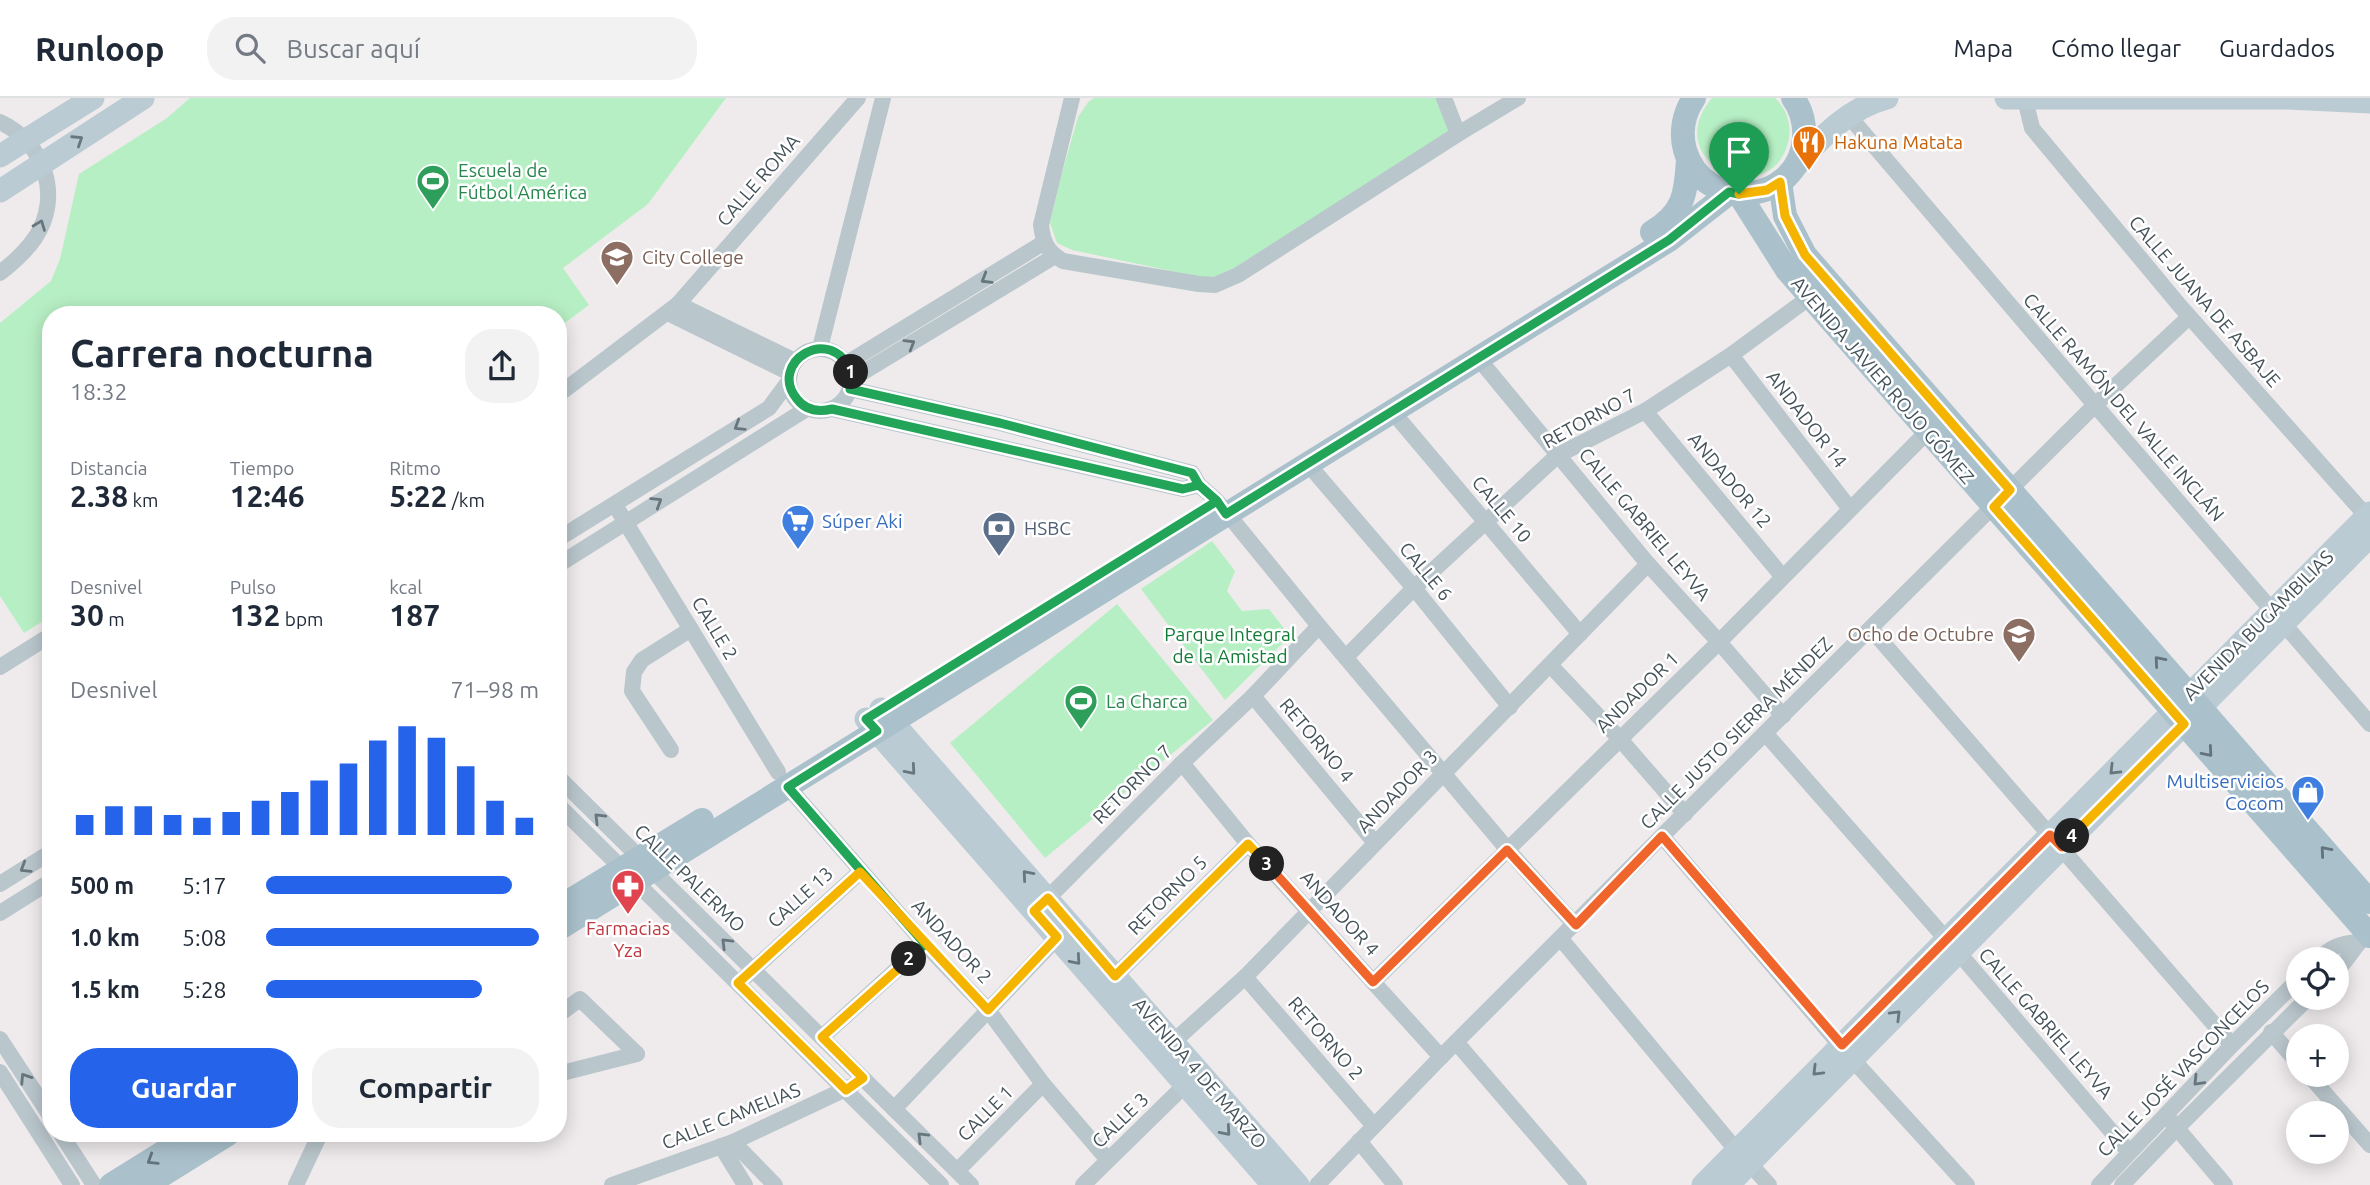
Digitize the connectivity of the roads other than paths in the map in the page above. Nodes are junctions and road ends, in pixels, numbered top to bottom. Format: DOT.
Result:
graph roads {
  1 [pos="93,98"];
  2 [pos="143,98"];
  3 [pos="858,98"];
  4 [pos="883,98"];
  5 [pos="1072,98"];
  6 [pos="1444,98"];
  7 [pos="1518,98"];
  8 [pos="1694,98"];
  9 [pos="1793,98"];
  10 [pos="1887,98"];
  11 [pos="2006,98"];
  12 [pos="2288,98"];
  13 [pos="2025,99"];
  14 [pos="2370,102"];
  15 [pos="1848,115"];
  16 [pos="0,122"];
  17 [pos="1458,134"];
  18 [pos="26,139"];
  19 [pos="0,156"];
  20 [pos="1688,159"];
  21 [pos="43,163"];
  22 [pos="1787,175"];
  23 [pos="0,191"];
  24 [pos="1734,193"];
  25 [pos="1044,243"];
  26 [pos="1055,256"];
  27 [pos="1796,263"];
  28 [pos="0,273"];
  29 [pos="1810,297"];
  30 [pos="673,309"];
  31 [pos="2189,317"];
  32 [pos="820,348"];
  33 [pos="1731,355"];
  34 [pos="1478,358"];
  35 [pos="792,372"];
  36 [pos="850,377"];
  37 [pos="567,388"];
  38 [pos="2095,405"];
  39 [pos="808,408"];
  40 [pos="832,409"];
  41 [pos="1392,411"];
  42 [pos="1645,411"];
  43 [pos="1928,431"];
  44 [pos="1558,455"];
  45 [pos="1308,464"];
  46 [pos="2002,498"];
  47 [pos="1214,500"];
  48 [pos="615,505"];
  49 [pos="1850,509"];
  50 [pos="1485,521"];
  51 [pos="626,522"];
  52 [pos="2369,522"];
  53 [pos="567,534"];
  54 [pos="567,559"];
  55 [pos="1648,564"];
  56 [pos="1782,576"];
  57 [pos="1414,588"];
  58 [pos="2278,617"];
  59 [pos="1319,626"];
  60 [pos="691,629"];
  61 [pos="1871,629"];
  62 [pos="1580,634"];
  63 [pos="42,641"];
  64 [pos="1719,642"];
  65 [pos="1346,657"];
  66 [pos="1551,666"];
  67 [pos="0,667"];
  68 [pos="1253,696"];
  69 [pos="1510,707"];
  70 [pos="2186,709"];
  71 [pos="1783,716"];
  72 [pos="879,720"];
  73 [pos="2370,724"];
  74 [pos="1765,733"];
  75 [pos="1619,738"];
  76 [pos="671,750"];
  77 [pos="1182,763"];
  78 [pos="1444,773"];
  79 [pos="783,779"];
  80 [pos="567,787"];
  81 [pos="567,812"];
  82 [pos="1685,814"];
  83 [pos="1662,836"];
  84 [pos="2056,841"];
  85 [pos="1375,843"];
  86 [pos="1248,844"];
  87 [pos="1507,850"];
  88 [pos="42,858"];
  89 [pos="638,870"];
  90 [pos="860,872"];
  91 [pos="0,884"];
  92 [pos="42,887"];
  93 [pos="2370,902"];
  94 [pos="567,904"];
  95 [pos="1041,905"];
  96 [pos="1309,910"];
  97 [pos="0,913"];
  98 [pos="567,922"];
  99 [pos="1576,925"];
  100 [pos="1057,937"];
  101 [pos="2365,937"];
  102 [pos="1560,939"];
  103 [pos="925,944"];
  104 [pos="1952,946"];
  105 [pos="2336,947"];
  106 [pos="2349,958"];
  107 [pos="752,969"];
  108 [pos="1115,976"];
  109 [pos="1245,977"];
  110 [pos="1373,982"];
  111 [pos="738,983"];
  112 [pos="2286,992"];
  113 [pos="567,1008"];
  114 [pos="988,1010"];
  115 [pos="2295,1010"];
  116 [pos="2271,1032"];
  117 [pos="822,1037"];
  118 [pos="0,1039"];
  119 [pos="1173,1042"];
  120 [pos="1456,1042"];
  121 [pos="2232,1045"];
  122 [pos="2286,1049"];
  123 [pos="1847,1052"];
  124 [pos="1441,1057"];
  125 [pos="567,1072"];
  126 [pos="0,1073"];
  127 [pos="863,1078"];
  128 [pos="1043,1084"];
  129 [pos="1185,1085"];
  130 [pos="2319,1087"];
  131 [pos="846,1090"];
  132 [pos="42,1103"];
  133 [pos="894,1109"];
  134 [pos="2165,1115"];
  135 [pos="1374,1126"];
  136 [pos="2176,1128"];
  137 [pos="42,1138"];
  138 [pos="1359,1141"];
  139 [pos="44,1142"];
  140 [pos="66,1142"];
  141 [pos="180,1142"];
  142 [pos="215,1142"];
  143 [pos="316,1142"];
  144 [pos="727,1144"];
  145 [pos="2370,1145"];
  146 [pos="2129,1152"];
  147 [pos="1743,1157"];
  148 [pos="1108,1160"];
  149 [pos="957,1171"];
  150 [pos="72,1185"];
  151 [pos="94,1185"];
  152 [pos="111,1185"];
  153 [pos="146,1185"];
  154 [pos="296,1185"];
  155 [pos="612,1185"];
  156 [pos="745,1185"];
  157 [pos="775,1185"];
  158 [pos="942,1185"];
  159 [pos="971,1185"];
  160 [pos="1083,1185"];
  161 [pos="1273,1185"];
  162 [pos="1298,1185"];
  163 [pos="1317,1185"];
  164 [pos="1395,1185"];
  165 [pos="1578,1185"];
  166 [pos="1703,1185"];
  167 [pos="1728,1185"];
  168 [pos="1769,1185"];
  169 [pos="1967,1185"];
  170 [pos="2099,1185"];
  171 [pos="2122,1185"];
  172 [pos="2225,1185"];
  1 -- 18 [label="main road"];
  21 -- 2 [label="main road, one-way"];
  3 -- 30 [label="street, CALLE ROMA"];
  4 -- 32 [label="street"];
  5 -- 25 [label="street"];
  6 -- 17 [label="street"];
  7 -- 17 [label="street"];
  8 -- 20 [label="main road"];
  9 -- 22 [label="main road"];
  10 -- 15 [label="main road"];
  11 -- 13 [label="main road"];
  12 -- 13 [label="main road"];
  12 -- 14 [label="main road"];
  13 -- 31 [label="street, CALLE JUANA DE ASBAJE"];
  15 -- 22 [label="main road"];
  15 -- 38 [label="street, CALLE RAMÓN DEL VALLE INCLÁN"];
  16 -- 18 [label="street"];
  17 -- 26 [label="street"];
  18 -- 19 [label="main road"];
  18 -- 21 [label="street"];
  20 -- 24 [label="main road"];
  20 -- 47 [label="main road"];
  21 -- 23 [label="main road"];
  28 -- 21 [label="street, one-way"];
  22 -- 24 [label="main road"];
  22 -- 27 [label="main road, AVENIDA JAVIER ROJO GÓMEZ"];
  24 -- 27 [label="main road, AVENIDA JAVIER ROJO GÓMEZ"];
  24 -- 34 [label="main road"];
  25 -- 26 [label="street"];
  25 -- 36 [label="street, one-way"];
  36 -- 26 [label="street, one-way"];
  27 -- 29 [label="main road, AVENIDA JAVIER ROJO GÓMEZ"];
  27 -- 46 [label="main road, AVENIDA JAVIER ROJO GÓMEZ"];
  29 -- 33 [label="street, RETORNO 7"];
  29 -- 43 [label="main road, AVENIDA JAVIER ROJO GÓMEZ"];
  30 -- 35 [label="street"];
  30 -- 37 [label="street, CALLE ROMA"];
  31 -- 38 [label="street, CALLE JUSTO SIERRA MÉNDEZ"];
  31 -- 52 [label="street, CALLE JUANA DE ASBAJE"];
  32 -- 35 [label="street"];
  32 -- 36 [label="street"];
  33 -- 42 [label="street, RETORNO 7"];
  33 -- 49 [label="street, ANDADOR 14"];
  34 -- 41 [label="main road"];
  34 -- 44 [label="street, CALLE GABRIEL LEYVA"];
  35 -- 39 [label="street"];
  35 -- 48 [label="street, one-way"];
  36 -- 40 [label="street"];
  36 -- 47 [label="street"];
  38 -- 46 [label="street, CALLE JUSTO SIERRA MÉNDEZ"];
  38 -- 58 [label="street, CALLE RAMÓN DEL VALLE INCLÁN"];
  39 -- 40 [label="street"];
  51 -- 39 [label="street, one-way"];
  40 -- 47 [label="street"];
  41 -- 45 [label="main road"];
  41 -- 50 [label="street, CALLE 10"];
  42 -- 44 [label="street, RETORNO 7"];
  42 -- 56 [label="street, ANDADOR 12"];
  43 -- 46 [label="main road, AVENIDA JAVIER ROJO GÓMEZ"];
  43 -- 49 [label="street, ANDADOR 1"];
  44 -- 50 [label="street, RETORNO 7"];
  44 -- 55 [label="street, CALLE GABRIEL LEYVA"];
  45 -- 47 [label="main road"];
  45 -- 57 [label="street, CALLE 6"];
  46 -- 61 [label="street, CALLE JUSTO SIERRA MÉNDEZ"];
  46 -- 70 [label="main road, AVENIDA JAVIER ROJO GÓMEZ"];
  47 -- 59 [label="street"];
  47 -- 72 [label="main road"];
  48 -- 51 [label="street, CALLE 2"];
  48 -- 53 [label="street"];
  49 -- 56 [label="street, ANDADOR 1"];
  50 -- 57 [label="street, RETORNO 7"];
  50 -- 62 [label="street, CALLE 10"];
  51 -- 54 [label="street"];
  51 -- 60 [label="street, CALLE 2"];
  52 -- 58 [label="main road, AVENIDA BUGAMBILIAS"];
  55 -- 62 [label="street, ANDADOR 3"];
  55 -- 64 [label="street, CALLE GABRIEL LEYVA"];
  56 -- 64 [label="street, ANDADOR 1"];
  57 -- 65 [label="street, RETORNO 7"];
  57 -- 69 [label="street, CALLE 6"];
  58 -- 70 [label="main road, AVENIDA BUGAMBILIAS"];
  58 -- 73 [label="street, CALLE RAMÓN DEL VALLE INCLÁN"];
  59 -- 65 [label="street"];
  59 -- 68 [label="street, RETORNO 7"];
  60 -- 76 [label="street"];
  60 -- 79 [label="street, CALLE 2"];
  61 -- 71 [label="street, CALLE JUSTO SIERRA MÉNDEZ"];
  61 -- 84 [label="street"];
  62 -- 66 [label="street, ANDADOR 3"];
  63 -- 67 [label="street"];
  64 -- 71 [label="street, CALLE GABRIEL LEYVA"];
  64 -- 75 [label="street, ANDADOR 1"];
  65 -- 78 [label="street"];
  66 -- 69 [label="street, ANDADOR 3"];
  66 -- 75 [label="street"];
  68 -- 77 [label="street, RETORNO 7"];
  68 -- 85 [label="street, RETORNO 4"];
  69 -- 78 [label="street, ANDADOR 3"];
  70 -- 84 [label="main road, AVENIDA BUGAMBILIAS"];
  93 -- 70 [label="main road, AVENIDA JAVIER ROJO GÓMEZ, one-way"];
  70 -- 101 [label="main road, AVENIDA JAVIER ROJO GÓMEZ, one-way"];
  71 -- 74 [label="street, CALLE JUSTO SIERRA MÉNDEZ"];
  72 -- 79 [label="main road"];
  72 -- 95 [label="main road, AVENIDA 4 DE MARZO"];
  74 -- 82 [label="street, CALLE JUSTO SIERRA MÉNDEZ"];
  74 -- 104 [label="street, CALLE GABRIEL LEYVA"];
  75 -- 82 [label="street"];
  75 -- 87 [label="street, ANDADOR 1"];
  77 -- 86 [label="street, ANDADOR 4"];
  77 -- 95 [label="street, RETORNO 7"];
  78 -- 85 [label="street, ANDADOR 3"];
  78 -- 87 [label="street"];
  79 -- 89 [label="main road"];
  79 -- 90 [label="street, ANDADOR 2"];
  89 -- 80 [label="street, CALLE PALERMO, one-way"];
  81 -- 89 [label="street, CALLE PALERMO"];
  82 -- 83 [label="street, CALLE JUSTO SIERRA MÉNDEZ"];
  83 -- 99 [label="street, CALLE JUSTO SIERRA MÉNDEZ"];
  83 -- 123 [label="street"];
  84 -- 104 [label="main road, AVENIDA BUGAMBILIAS"];
  84 -- 121 [label="street"];
  85 -- 96 [label="street, ANDADOR 3"];
  86 -- 96 [label="street, ANDADOR 4"];
  86 -- 108 [label="street, RETORNO 5"];
  87 -- 99 [label="street"];
  87 -- 110 [label="street, ANDADOR 1"];
  88 -- 91 [label="street, one-way"];
  89 -- 94 [label="main road"];
  89 -- 98 [label="main road"];
  107 -- 89 [label="street, CALLE PALERMO, one-way"];
  89 -- 111 [label="street, CALLE PALERMO"];
  90 -- 103 [label="street, ANDADOR 2"];
  90 -- 107 [label="street, CALLE 13"];
  92 -- 97 [label="street"];
  95 -- 100 [label="main road, AVENIDA 4 DE MARZO"];
  95 -- 108 [label="main road, AVENIDA 4 DE MARZO"];
  96 -- 109 [label="street, ANDADOR 3"];
  96 -- 110 [label="street, ANDADOR 4"];
  99 -- 102 [label="street, CALLE JUSTO SIERRA MÉNDEZ"];
  100 -- 114 [label="street"];
  100 -- 129 [label="main road, AVENIDA 4 DE MARZO, one-way"];
  101 -- 105 [label="street"];
  101 -- 106 [label="street"];
  102 -- 120 [label="street, CALLE JUSTO SIERRA MÉNDEZ"];
  102 -- 147 [label="street"];
  103 -- 114 [label="street, ANDADOR 2"];
  103 -- 117 [label="street"];
  104 -- 123 [label="main road, AVENIDA BUGAMBILIAS"];
  104 -- 146 [label="street, CALLE GABRIEL LEYVA"];
  107 -- 111 [label="street, CALLE 13"];
  107 -- 117 [label="street, CALLE PALERMO"];
  108 -- 119 [label="main road, AVENIDA 4 DE MARZO"];
  109 -- 119 [label="street, ANDADOR 3"];
  109 -- 135 [label="street, RETORNO 2"];
  110 -- 124 [label="street, ANDADOR 4"];
  111 -- 131 [label="street, CALLE PALERMO"];
  112 -- 121 [label="street, CALLE JOSÉ VASCONCELOS"];
  113 -- 125 [label="street"];
  114 -- 128 [label="street, ANDADOR 2"];
  114 -- 133 [label="street"];
  115 -- 116 [label="street, CALLE JOSÉ VASCONCELOS"];
  116 -- 122 [label="street"];
  116 -- 136 [label="street, CALLE JOSÉ VASCONCELOS"];
  117 -- 127 [label="street, CALLE PALERMO"];
  132 -- 118 [label="street, one-way"];
  119 -- 162 [label="main road, AVENIDA 4 DE MARZO"];
  120 -- 124 [label="street, CALLE JUSTO SIERRA MÉNDEZ"];
  120 -- 165 [label="street"];
  121 -- 134 [label="street, CALLE JOSÉ VASCONCELOS, one-way"];
  123 -- 147 [label="main road, AVENIDA BUGAMBILIAS"];
  123 -- 169 [label="street"];
  124 -- 135 [label="street, CALLE JUSTO SIERRA MÉNDEZ"];
  126 -- 137 [label="street"];
  127 -- 131 [label="street, CALLE CAMELIAS"];
  127 -- 133 [label="street, CALLE PALERMO"];
  128 -- 148 [label="street, ANDADOR 2"];
  128 -- 149 [label="street, CALLE 1"];
  129 -- 148 [label="street, CALLE 3"];
  129 -- 161 [label="main road, AVENIDA 4 DE MARZO, one-way"];
  130 -- 145 [label="street"];
  131 -- 144 [label="street, CALLE CAMELIAS"];
  131 -- 158 [label="street, CALLE PALERMO"];
  149 -- 133 [label="street, CALLE PALERMO, one-way"];
  134 -- 136 [label="street"];
  134 -- 146 [label="street, CALLE JOSÉ VASCONCELOS"];
  135 -- 138 [label="street, CALLE JUSTO SIERRA MÉNDEZ"];
  136 -- 171 [label="street, CALLE JOSÉ VASCONCELOS"];
  136 -- 172 [label="street"];
  138 -- 163 [label="street, CALLE JUSTO SIERRA MÉNDEZ"];
  138 -- 164 [label="street"];
  139 -- 150 [label="street"];
  140 -- 151 [label="street"];
  141 -- 152 [label="main road, one-way"];
  142 -- 153 [label="main road"];
  143 -- 154 [label="street"];
  144 -- 155 [label="street, CALLE CAMELIAS"];
  144 -- 156 [label="street"];
  144 -- 157 [label="street"];
  146 -- 170 [label="street, CALLE JOSÉ VASCONCELOS"];
  147 -- 166 [label="main road, AVENIDA BUGAMBILIAS"];
  147 -- 167 [label="main road, AVENIDA BUGAMBILIAS"];
  147 -- 168 [label="street"];
  148 -- 160 [label="street, CALLE 3"];
  149 -- 159 [label="street, CALLE PALERMO"];
}
